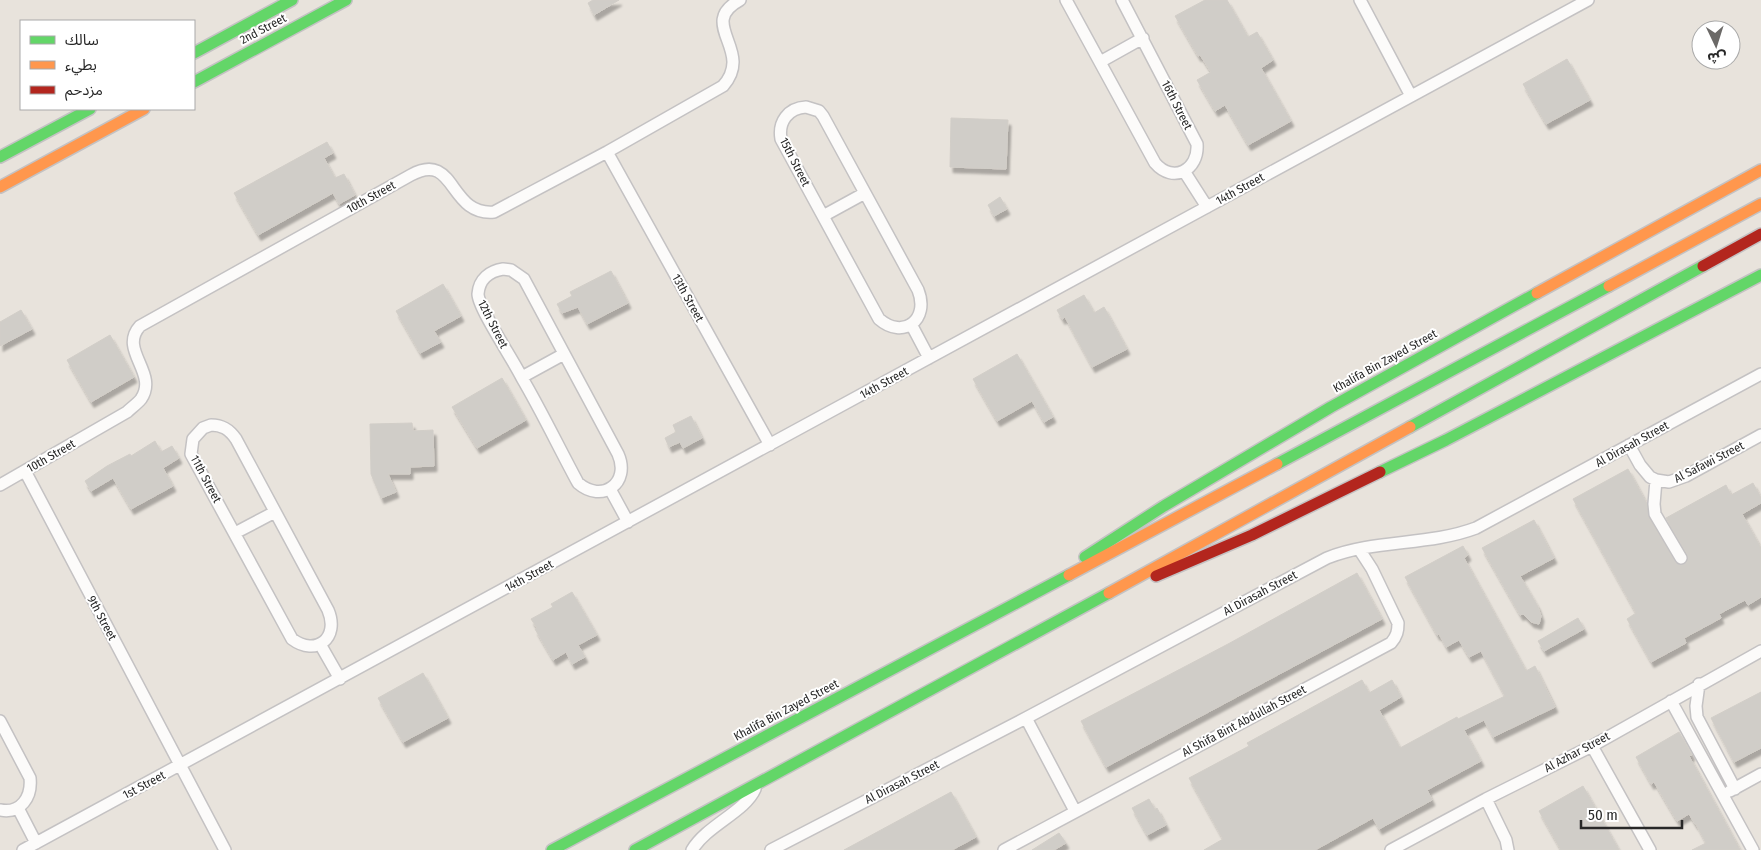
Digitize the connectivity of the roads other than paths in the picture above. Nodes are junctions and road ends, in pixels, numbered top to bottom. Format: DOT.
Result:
graph roads {
  1 [pos="292,0"];
  2 [pos="346,0"];
  3 [pos="740,0"];
  4 [pos="1066,0"];
  5 [pos="1122,0"];
  6 [pos="1360,0"];
  7 [pos="1588,0"];
  8 [pos="1143,38"];
  9 [pos="195,52"];
  10 [pos="1100,62"];
  11 [pos="195,81"];
  12 [pos="1411,96"];
  13 [pos="88,110"];
  14 [pos="142,110"];
  15 [pos="607,152"];
  16 [pos="0,157"];
  17 [pos="1761,170"];
  18 [pos="1184,171"];
  19 [pos="0,187"];
  20 [pos="865,193"];
  21 [pos="1761,204"];
  22 [pos="1207,207"];
  23 [pos="823,216"];
  24 [pos="1761,234"];
  25 [pos="1761,275"];
  26 [pos="911,324"];
  27 [pos="564,354"];
  28 [pos="929,358"];
  29 [pos="1761,374"];
  30 [pos="522,377"];
  31 [pos="1761,435"];
  32 [pos="770,445"];
  33 [pos="1629,445"];
  34 [pos="25,471"];
  35 [pos="1656,480"];
  36 [pos="0,485"];
  37 [pos="610,488"];
  38 [pos="275,512"];
  39 [pos="628,522"];
  40 [pos="235,533"];
  41 [pos="1359,549"];
  42 [pos="1681,558"];
  43 [pos="1109,593"];
  44 [pos="1032,594"];
  45 [pos="320,644"];
  46 [pos="1761,651"];
  47 [pos="340,679"];
  48 [pos="1699,684"];
  49 [pos="1671,701"];
  50 [pos="1026,718"];
  51 [pos="0,721"];
  52 [pos="1592,746"];
  53 [pos="181,765"];
  54 [pos="1761,774"];
  55 [pos="757,784"];
  56 [pos="1734,789"];
  57 [pos="1724,795"];
  58 [pos="1486,799"];
  59 [pos="18,808"];
  60 [pos="0,810"];
  61 [pos="1075,811"];
  62 [pos="36,843"];
  63 [pos="23,850"];
  64 [pos="225,850"];
  65 [pos="552,850"];
  66 [pos="635,850"];
  67 [pos="692,850"];
  68 [pos="772,850"];
  69 [pos="1004,850"];
  70 [pos="1391,850"];
  71 [pos="1508,850"];
  72 [pos="1650,850"];
  73 [pos="1753,850"];
  1 -- 9 [label="main road, 2nd Street"];
  2 -- 11 [label="main road, 2nd Street"];
  3 -- 15 [label="street, 10th Street"];
  4 -- 10 [label="street"];
  5 -- 8 [label="street, 16th Street"];
  6 -- 12 [label="street"];
  7 -- 12 [label="street, 14th Street"];
  8 -- 10 [label="street"];
  8 -- 18 [label="street, 16th Street"];
  10 -- 18 [label="street"];
  12 -- 22 [label="street, 14th Street"];
  13 -- 16 [label="main road"];
  14 -- 19 [label="main road"];
  15 -- 32 [label="street, 13th Street"];
  15 -- 34 [label="street, 10th Street"];
  17 -- 44 [label="main road, Khalifa Bin Zayed Street"];
  18 -- 22 [label="street"];
  20 -- 23 [label="street"];
  20 -- 23 [label="street, 15th Street"];
  20 -- 26 [label="street, 15th Street"];
  21 -- 44 [label="main road, Khalifa Bin Zayed Street"];
  22 -- 28 [label="street, 14th Street"];
  23 -- 26 [label="street, 15th Street"];
  24 -- 43 [label="main road"];
  25 -- 43 [label="main road"];
  26 -- 28 [label="street"];
  27 -- 30 [label="street"];
  27 -- 30 [label="street, 12th Street"];
  27 -- 37 [label="street, 12th Street"];
  28 -- 32 [label="street, 14th Street"];
  29 -- 33 [label="street, Al Dirasah Street"];
  30 -- 37 [label="street, 12th Street"];
  31 -- 35 [label="street, Al Safawi Street"];
  32 -- 39 [label="street, 14th Street"];
  33 -- 35 [label="street, Al Safawi Street"];
  33 -- 41 [label="street, Al Dirasah Street"];
  34 -- 36 [label="street, 10th Street"];
  34 -- 53 [label="street, 9th Street"];
  35 -- 42 [label="street, Al Safawi Street"];
  37 -- 39 [label="street"];
  38 -- 40 [label="street"];
  38 -- 40 [label="street, 11th Street"];
  38 -- 45 [label="street, 11th Street"];
  39 -- 47 [label="street, 14th Street"];
  40 -- 45 [label="street, 11th Street"];
  41 -- 50 [label="street, Al Dirasah Street"];
  41 -- 61 [label="street, Al Shifa Bint Abdullah Street"];
  43 -- 55 [label="main road"];
  44 -- 65 [label="main road, Khalifa Bin Zayed Street"];
  45 -- 47 [label="street"];
  46 -- 48 [label="street, Al Azhar Street"];
  47 -- 53 [label="street, 14th Street"];
  48 -- 49 [label="street, Al Azhar Street"];
  48 -- 56 [label="street"];
  49 -- 52 [label="street, Al Azhar Street"];
  49 -- 57 [label="street"];
  50 -- 61 [label="street"];
  50 -- 68 [label="street, Al Dirasah Street"];
  51 -- 59 [label="street"];
  52 -- 58 [label="street, Al Azhar Street"];
  52 -- 72 [label="street"];
  53 -- 62 [label="street, 1st Street"];
  53 -- 64 [label="street, 1st Street"];
  54 -- 56 [label="street"];
  55 -- 66 [label="main road"];
  55 -- 67 [label="street"];
  56 -- 57 [label="street"];
  57 -- 73 [label="street"];
  58 -- 70 [label="street, Al Azhar Street"];
  58 -- 71 [label="street"];
  59 -- 60 [label="street"];
  59 -- 62 [label="street"];
  61 -- 69 [label="street, Al Shifa Bint Abdullah Street"];
  62 -- 63 [label="street, 1st Street"];
}
